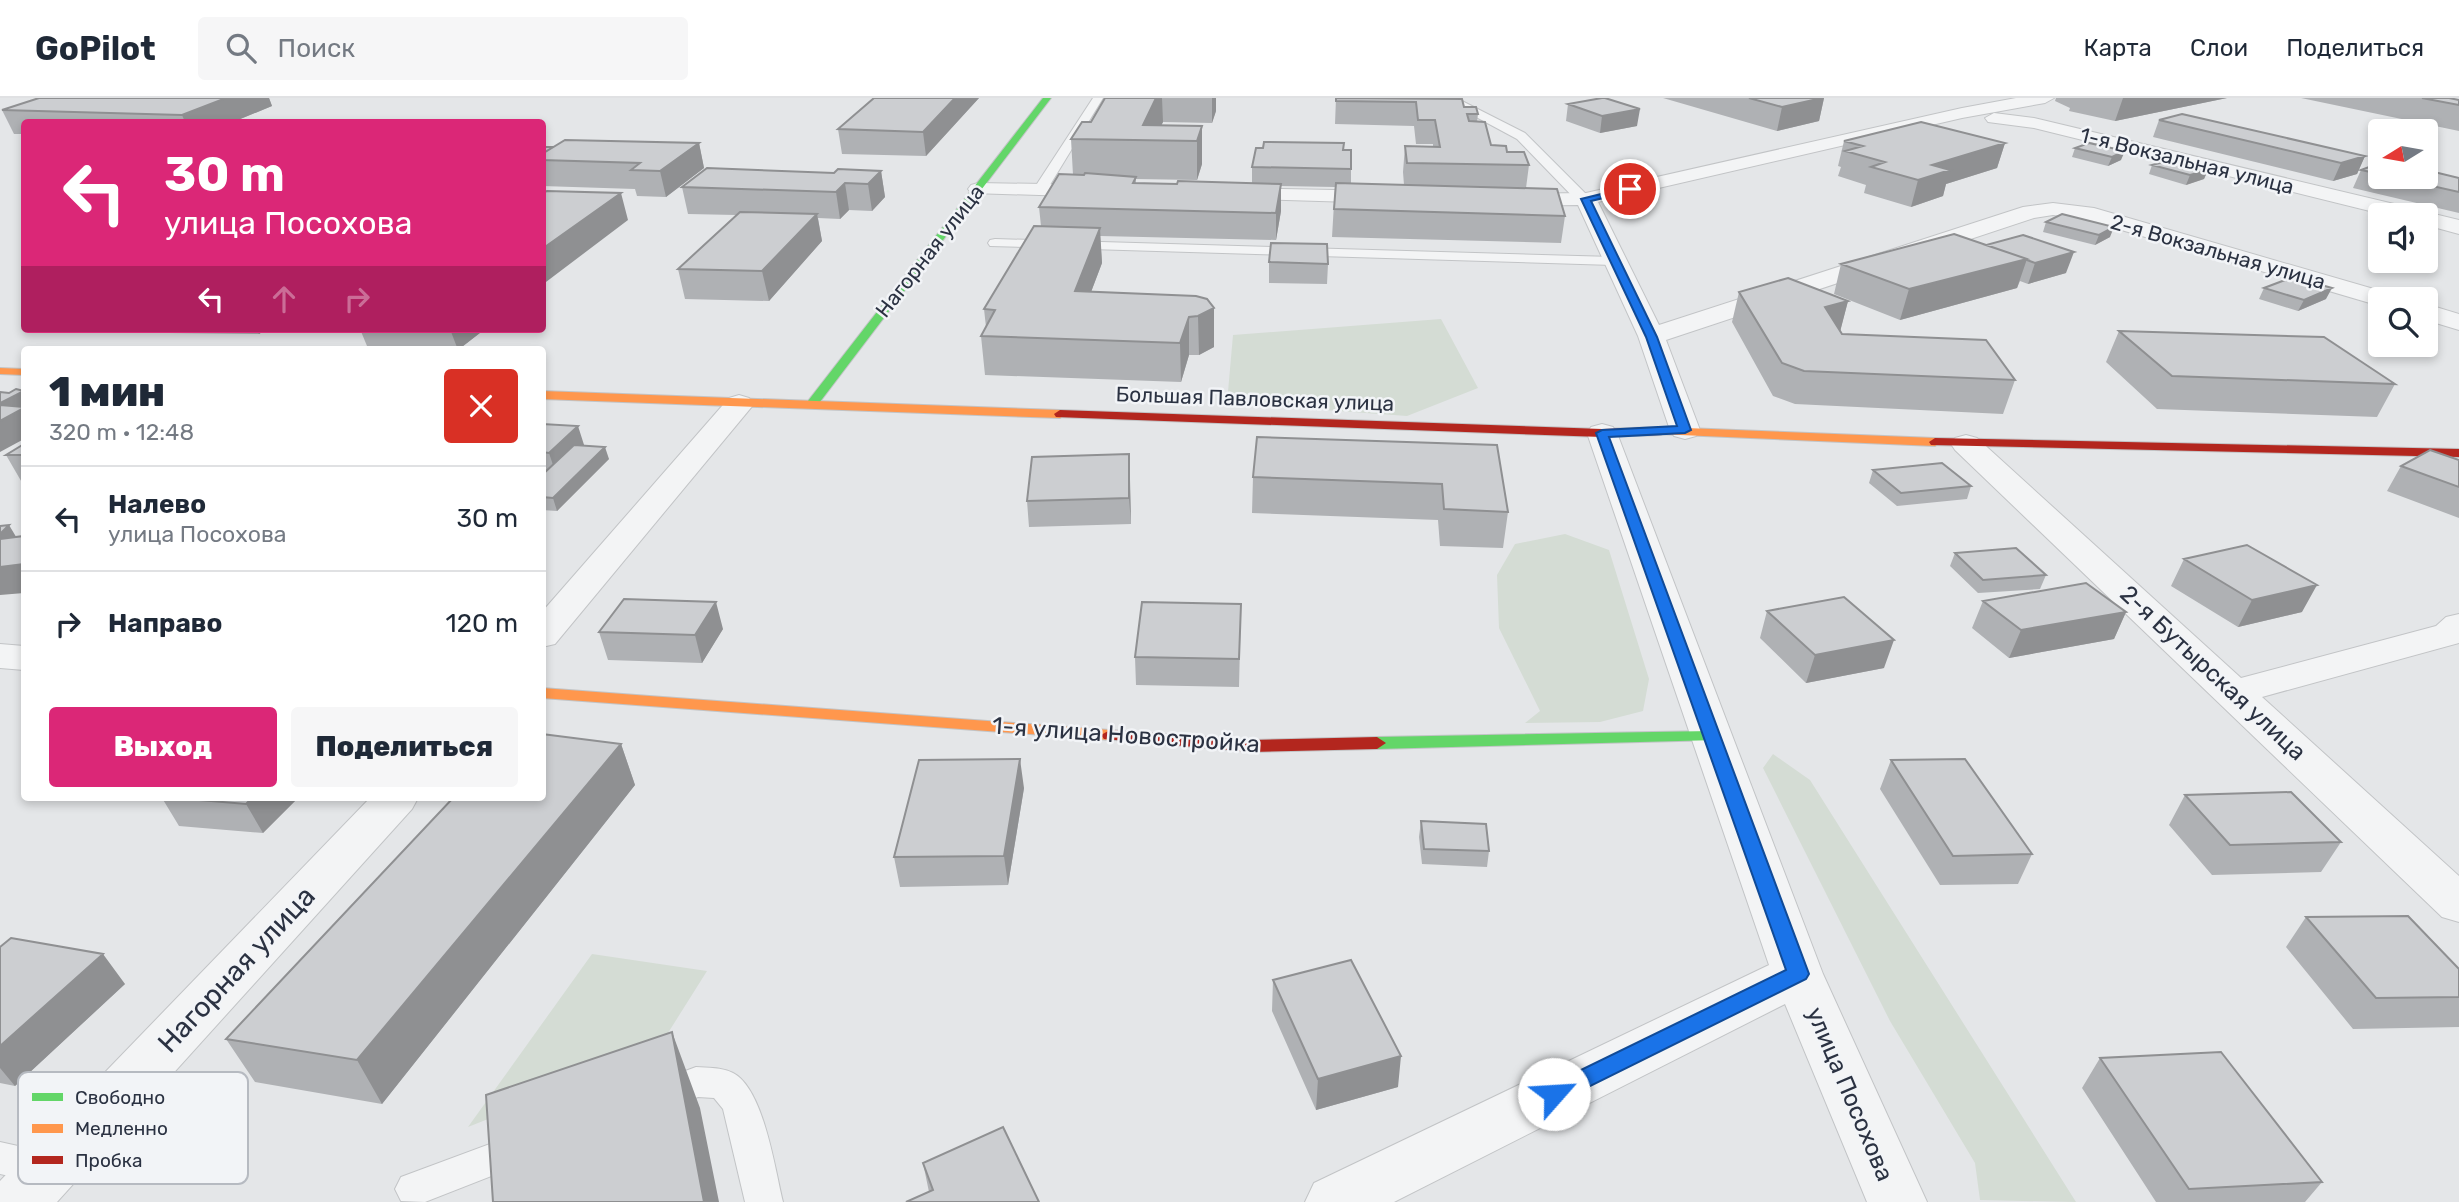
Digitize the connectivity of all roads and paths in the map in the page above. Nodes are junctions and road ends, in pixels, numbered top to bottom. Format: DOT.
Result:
graph roads {
  1 [pos="1047,98"];
  2 [pos="1098,98"];
  3 [pos="2045,98"];
  4 [pos="1440,101"];
  5 [pos="1961,106"];
  6 [pos="978,189"];
  7 [pos="1040,190"];
  8 [pos="1123,192"];
  9 [pos="1205,193"];
  10 [pos="1409,198"];
  11 [pos="1488,199"];
  12 [pos="1584,199"];
  13 [pos="2368,204"];
  14 [pos="2438,222"];
  15 [pos="2459,227"];
  16 [pos="995,243"];
  17 [pos="1613,261"];
  18 [pos="2368,295"];
  19 [pos="2438,316"];
  20 [pos="2459,322"];
  21 [pos="1651,337"];
  22 [pos="0,371"];
  23 [pos="21,372"];
  24 [pos="546,395"];
  25 [pos="739,404"];
  26 [pos="812,404"];
  27 [pos="1685,430"];
  28 [pos="1602,433"];
  29 [pos="1966,444"];
  30 [pos="2459,453"];
  31 [pos="2459,625"];
  32 [pos="546,631"];
  33 [pos="0,656"];
  34 [pos="21,658"];
  35 [pos="2234,692"];
  36 [pos="546,693"];
  37 [pos="1711,736"];
  38 [pos="393,801"];
  39 [pos="2459,904"];
  40 [pos="1798,974"];
  41 [pos="140,1072"];
  42 [pos="632,1107"];
  43 [pos="555,1136"];
  44 [pos="0,1158"];
  45 [pos="18,1172"];
  46 [pos="414,1189"];
  47 [pos="764,1202"];
  48 [pos="1335,1202"];
  49 [pos="1897,1202"];
  1 -- 6 [label="street, Нагорная улица"];
  2 -- 7 [label="lane"];
  3 -- 5 [label="street"];
  4 -- 12 [label="lane"];
  5 -- 12 [label="street"];
  5 -- 13 [label="street, 1-я Вокзальная улица"];
  6 -- 7 [label="street"];
  6 -- 26 [label="street, Нагорная улица"];
  7 -- 8 [label="street"];
  9 -- 10 [label="street"];
  11 -- 12 [label="street"];
  12 -- 17 [label="street"];
  14 -- 15 [label="street"];
  16 -- 17 [label="lane"];
  17 -- 21 [label="street"];
  18 -- 21 [label="street, 2-я Вокзальная улица"];
  19 -- 20 [label="street"];
  21 -- 27 [label="street"];
  22 -- 23 [label="street"];
  24 -- 25 [label="street, Большая Павловская улица"];
  25 -- 26 [label="street, Большая Павловская улица"];
  25 -- 32 [label="street"];
  26 -- 28 [label="street, Большая Павловская улица"];
  27 -- 28 [label="street, Большая Павловская улица"];
  27 -- 29 [label="street, Большая Павловская улица"];
  28 -- 37 [label="street, улица Посохова"];
  29 -- 30 [label="street, Большая Павловская улица"];
  29 -- 35 [label="street, 2-я Бутырская улица"];
  31 -- 35 [label="street"];
  33 -- 34 [label="street"];
  35 -- 39 [label="street, 2-я Бутырская улица"];
  36 -- 37 [label="street, 1-я улица Новостройка"];
  37 -- 40 [label="street, улица Посохова"];
  38 -- 41 [label="street, Нагорная улица"];
  40 -- 48 [label="street"];
  40 -- 49 [label="street, улица Посохова"];
  42 -- 47 [label="lane"];
  43 -- 46 [label="lane"];
  44 -- 45 [label="lane"];
}
